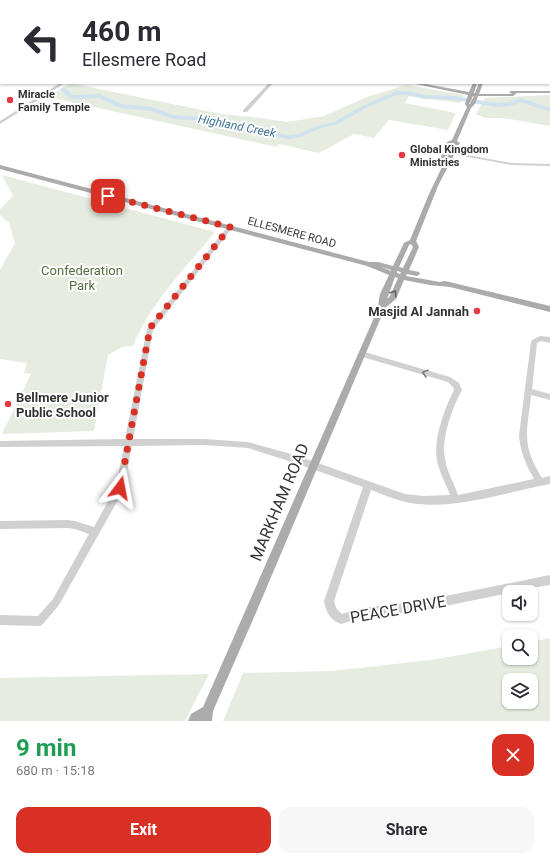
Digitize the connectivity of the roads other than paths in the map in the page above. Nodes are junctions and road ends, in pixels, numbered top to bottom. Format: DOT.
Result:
graph roads {
  1 [pos="61,84"];
  2 [pos="271,84"];
  3 [pos="475,84"];
  4 [pos="480,84"];
  5 [pos="431,85"];
  6 [pos="550,92"];
  7 [pos="472,98"];
  8 [pos="245,111"];
  9 [pos="0,123"];
  10 [pos="450,152"];
  11 [pos="550,165"];
  12 [pos="0,167"];
  13 [pos="230,227"];
  14 [pos="413,241"];
  15 [pos="395,271"];
  16 [pos="405,273"];
  17 [pos="382,307"];
  18 [pos="550,309"];
  19 [pos="550,340"];
  20 [pos="361,354"];
  21 [pos="528,391"];
  22 [pos="550,397"];
  23 [pos="128,443"];
  24 [pos="0,444"];
  25 [pos="312,465"];
  26 [pos="550,480"];
  27 [pos="539,481"];
  28 [pos="368,486"];
  29 [pos="456,499"];
  30 [pos="0,525"];
  31 [pos="94,531"];
  32 [pos="550,580"];
  33 [pos="0,620"];
  34 [pos="206,716"];
  35 [pos="194,721"];
  1 -- 9 [label="street"];
  2 -- 8 [label="street"];
  3 -- 7 [label="main road, MARKHAM ROAD"];
  4 -- 7 [label="main road, MARKHAM ROAD"];
  5 -- 7 [label="main road"];
  6 -- 7 [label="main road"];
  7 -- 10 [label="main road, MARKHAM ROAD"];
  10 -- 11 [label="street"];
  10 -- 14 [label="main road, MARKHAM ROAD"];
  12 -- 13 [label="main road, ELLESMERE ROAD"];
  13 -- 15 [label="main road, ELLESMERE ROAD"];
  13 -- 23 [label="street"];
  14 -- 15 [label="main road, MARKHAM ROAD"];
  14 -- 16 [label="main road, MARKHAM ROAD"];
  15 -- 16 [label="main road, ELLESMERE ROAD"];
  15 -- 17 [label="main road, MARKHAM ROAD"];
  17 -- 16 [label="main road, MARKHAM ROAD, one-way"];
  16 -- 18 [label="main road, ELLESMERE ROAD"];
  17 -- 20 [label="main road, MARKHAM ROAD"];
  19 -- 21 [label="street"];
  20 -- 25 [label="main road, MARKHAM ROAD"];
  29 -- 20 [label="street, one-way"];
  21 -- 22 [label="street"];
  21 -- 27 [label="street"];
  23 -- 24 [label="street"];
  23 -- 25 [label="street"];
  23 -- 31 [label="street"];
  25 -- 28 [label="street"];
  25 -- 34 [label="main road, MARKHAM ROAD"];
  26 -- 27 [label="street"];
  27 -- 29 [label="street"];
  28 -- 29 [label="street"];
  28 -- 32 [label="street, PEACE DRIVE"];
  30 -- 31 [label="street"];
  31 -- 33 [label="street"];
  34 -- 35 [label="main road, MARKHAM ROAD"];
}
